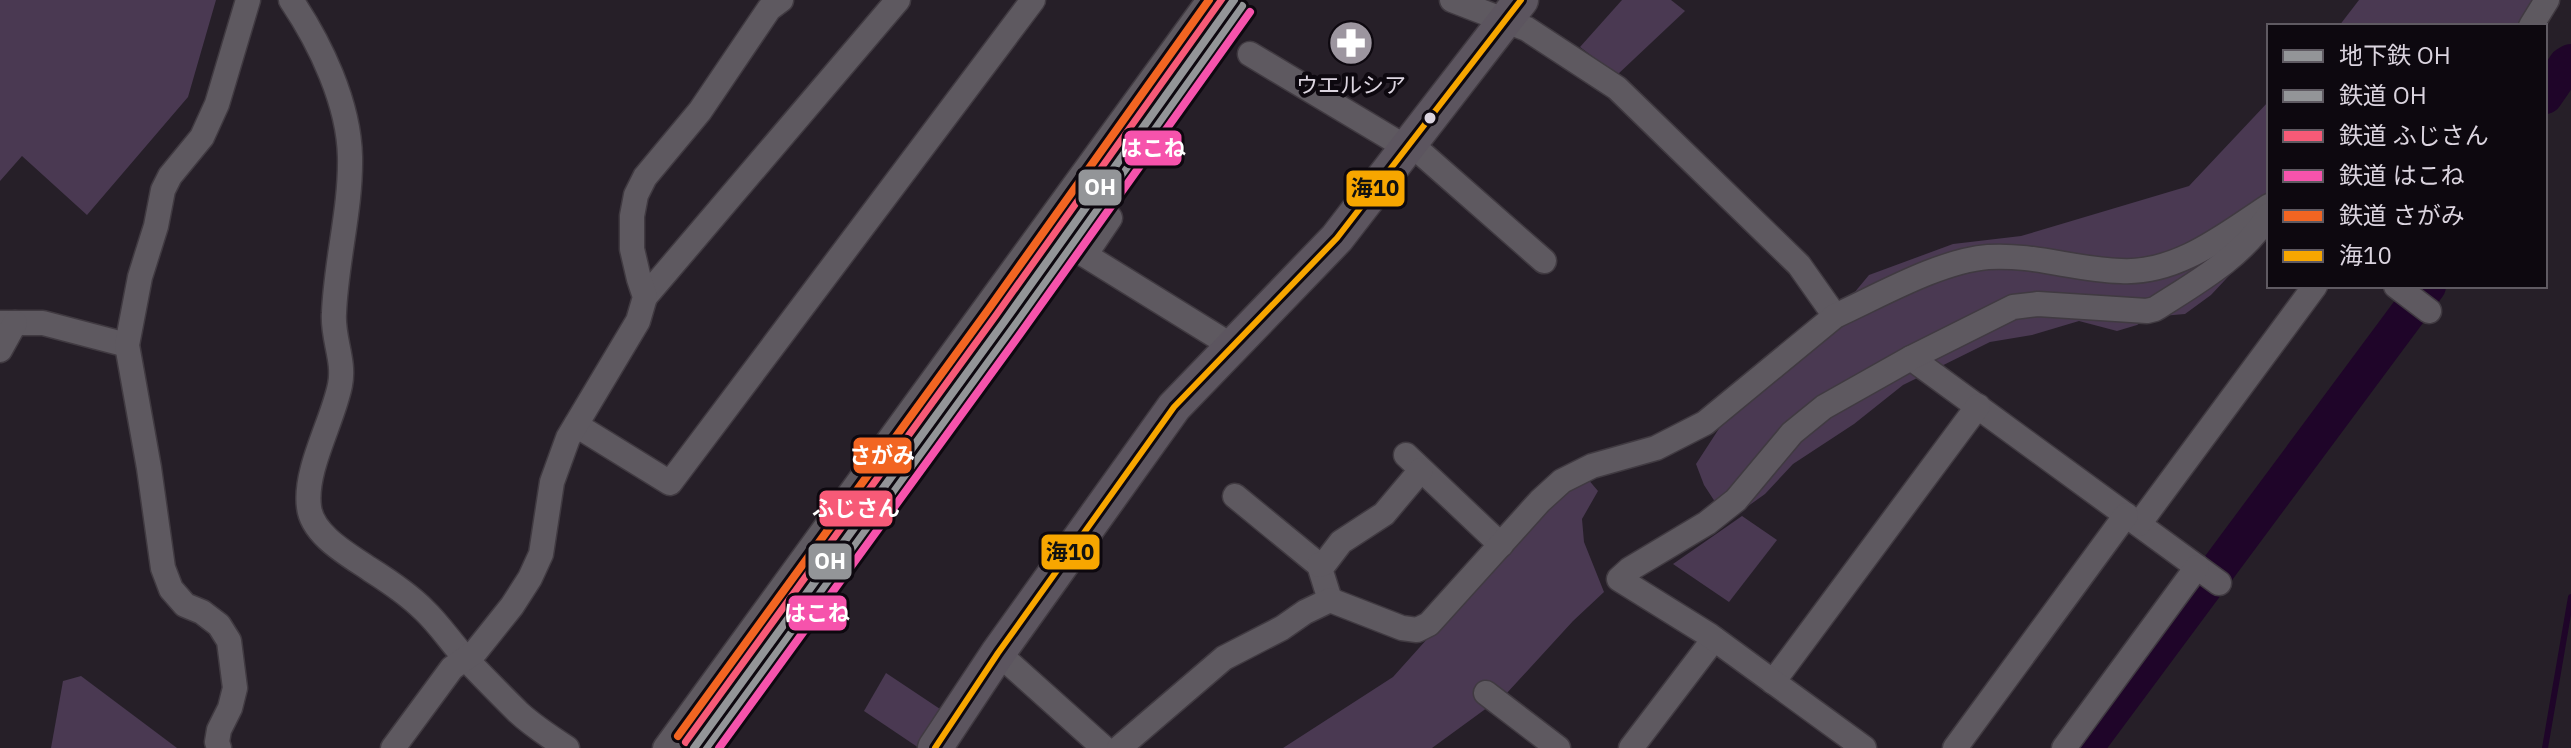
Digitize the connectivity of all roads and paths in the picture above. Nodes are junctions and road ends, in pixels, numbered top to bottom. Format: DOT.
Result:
graph roads {
  1 [pos="248,0"];
  2 [pos="291,0"];
  3 [pos="781,0"];
  4 [pos="898,0"];
  5 [pos="1033,0"];
  6 [pos="1209,0"];
  7 [pos="1452,0"];
  8 [pos="2547,0"];
  9 [pos="1513,10"];
  10 [pos="2532,24"];
  11 [pos="1250,54"];
  12 [pos="1409,146"];
  13 [pos="2267,207"];
  14 [pos="1110,218"];
  15 [pos="2267,218"];
  16 [pos="1544,261"];
  17 [pos="2313,288"];
  18 [pos="645,297"];
  19 [pos="1844,312"];
  20 [pos="8,323"];
  21 [pos="127,345"];
  22 [pos="1232,346"];
  23 [pos="0,350"];
  24 [pos="1911,358"];
  25 [pos="1978,406"];
  26 [pos="576,425"];
  27 [pos="1235,496"];
  28 [pos="2133,520"];
  29 [pos="1501,545"];
  30 [pos="1319,565"];
  31 [pos="1330,600"];
  32 [pos="1714,639"];
  33 [pos="998,653"];
  34 [pos="466,658"];
  35 [pos="1773,682"];
  36 [pos="1486,693"];
  37 [pos="219,748"];
  38 [pos="393,748"];
  39 [pos="567,748"];
  40 [pos="665,748"];
  41 [pos="935,748"];
  42 [pos="1104,748"];
  43 [pos="1119,748"];
  44 [pos="1558,748"];
  45 [pos="1631,748"];
  46 [pos="1864,748"];
  47 [pos="1955,748"];
  48 [pos="2064,748"];
  1 -- 21 [label="street"];
  2 -- 34 [label="street"];
  3 -- 18 [label="street"];
  4 -- 18 [label="street"];
  5 -- 26 [label="street"];
  6 -- 40 [label="street"];
  7 -- 9 [label="street"];
  8 -- 10 [label="street"];
  9 -- 12 [label="main road"];
  9 -- 19 [label="street"];
  11 -- 12 [label="street"];
  12 -- 16 [label="street"];
  12 -- 22 [label="main road"];
  13 -- 19 [label="street"];
  14 -- 22 [label="street"];
  15 -- 24 [label="street"];
  17 -- 28 [label="street"];
  18 -- 26 [label="street"];
  19 -- 29 [label="street"];
  20 -- 21 [label="street"];
  20 -- 23 [label="street"];
  21 -- 37 [label="street"];
  22 -- 33 [label="main road"];
  24 -- 25 [label="street"];
  24 -- 32 [label="street"];
  25 -- 28 [label="street"];
  25 -- 35 [label="street"];
  26 -- 34 [label="street"];
  27 -- 30 [label="street"];
  28 -- 47 [label="street"];
  28 -- 48 [label="street"];
  29 -- 30 [label="street"];
  29 -- 31 [label="street"];
  30 -- 31 [label="street"];
  31 -- 43 [label="street"];
  32 -- 35 [label="street"];
  32 -- 45 [label="street"];
  33 -- 41 [label="main road"];
  33 -- 42 [label="street"];
  34 -- 38 [label="street"];
  34 -- 39 [label="street"];
  35 -- 46 [label="street"];
  36 -- 44 [label="street"];
}
